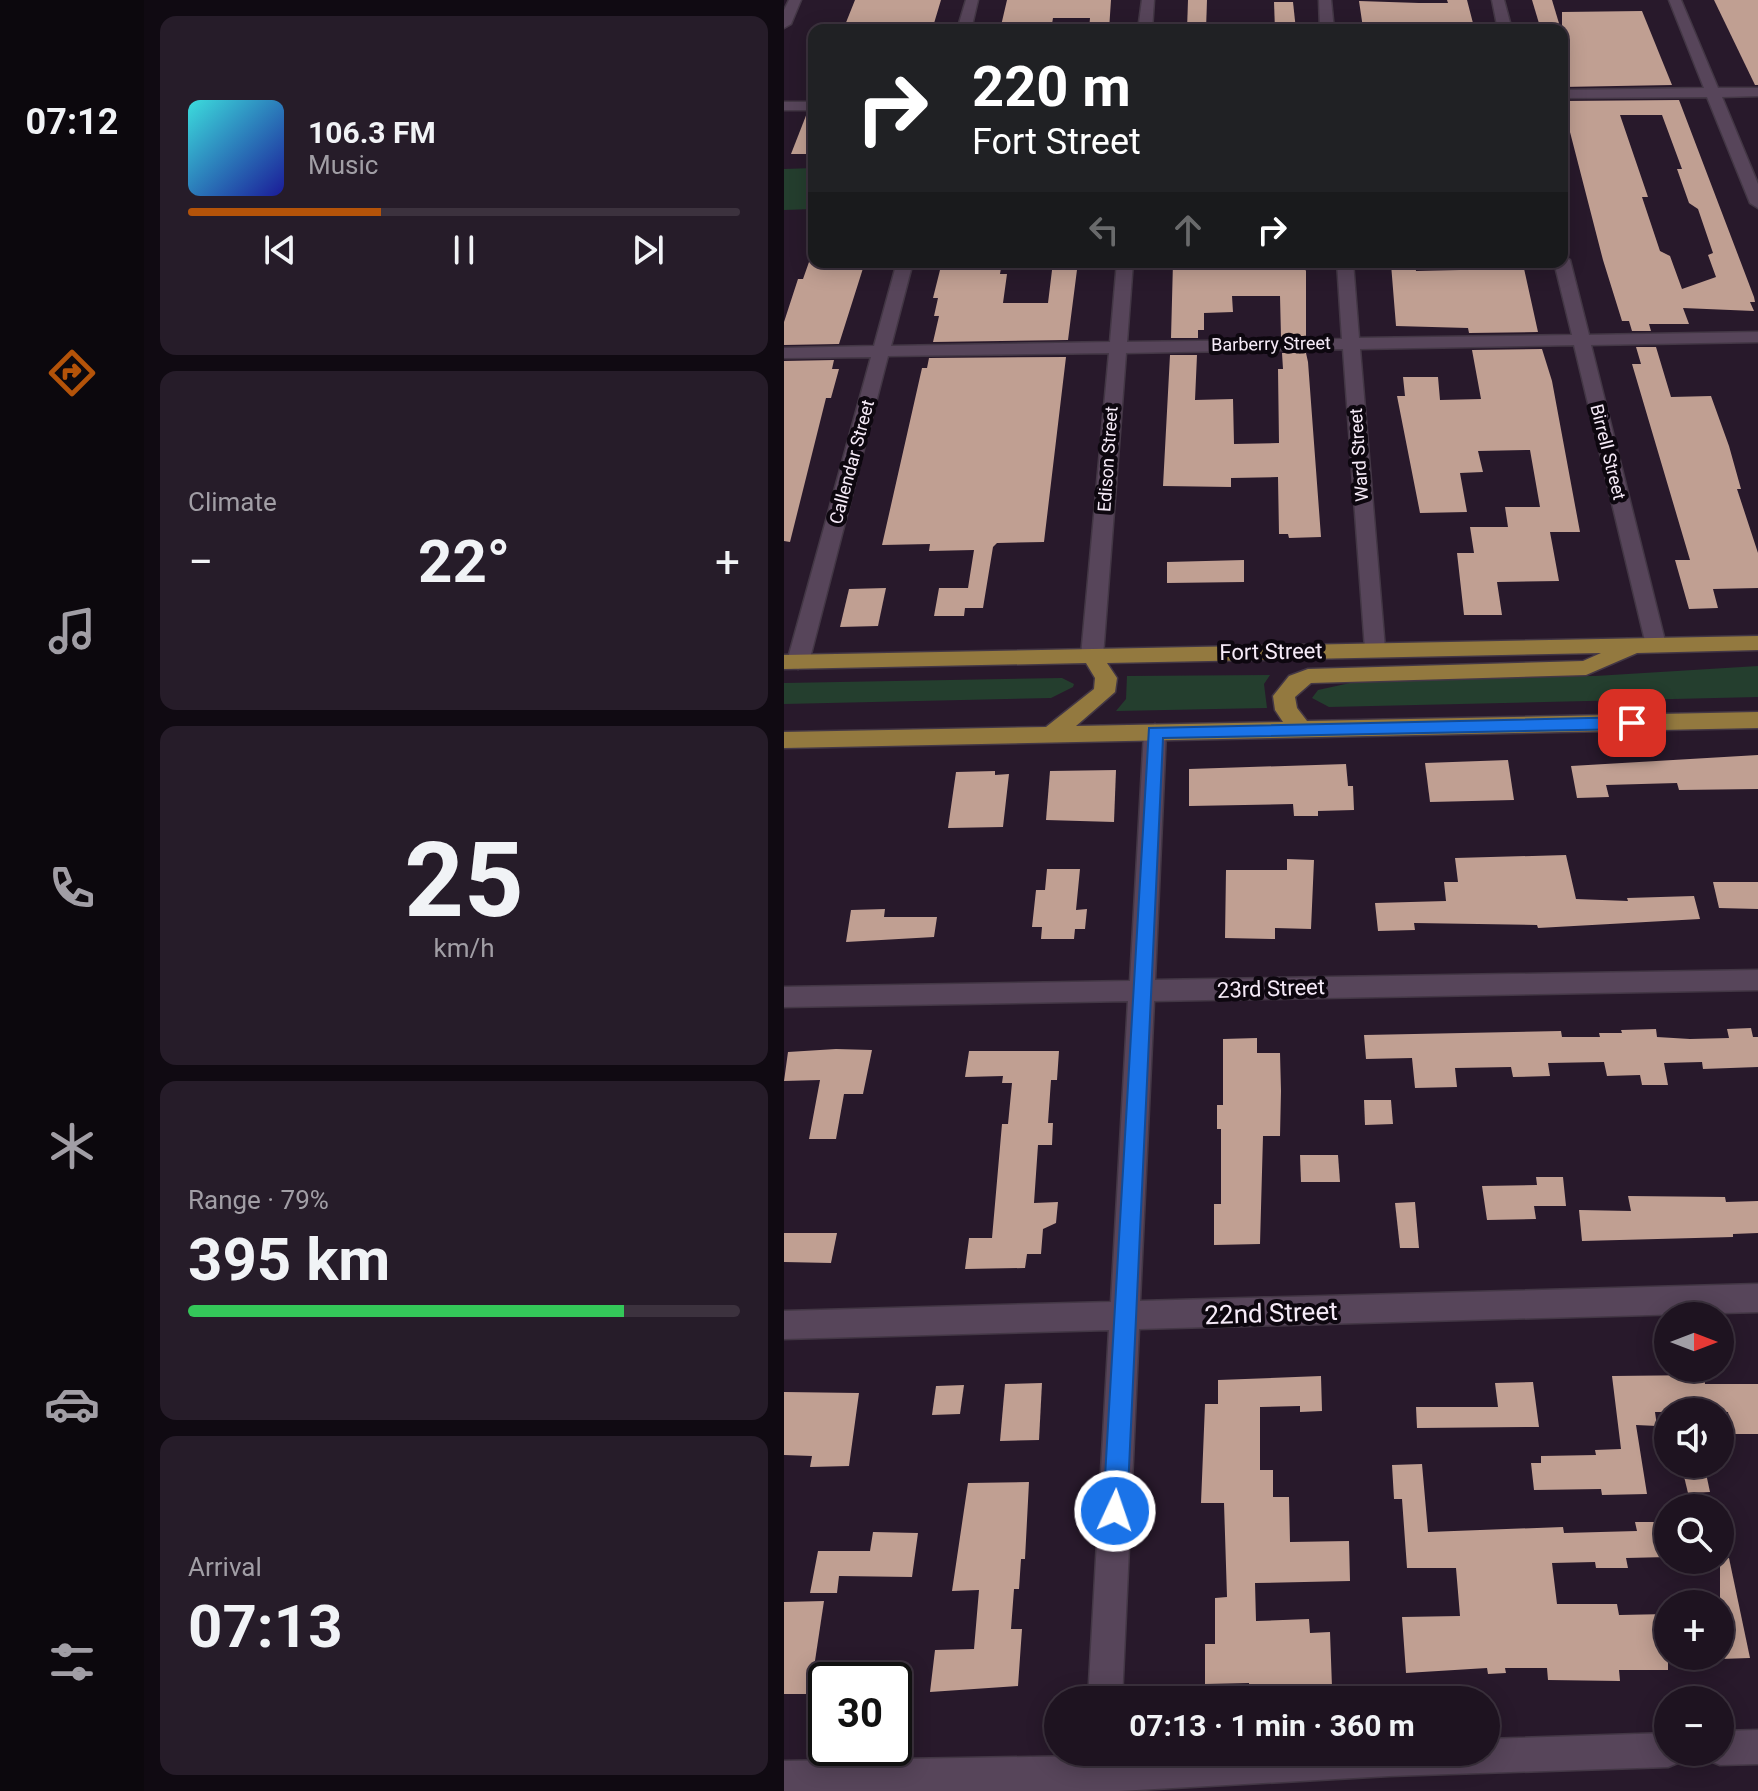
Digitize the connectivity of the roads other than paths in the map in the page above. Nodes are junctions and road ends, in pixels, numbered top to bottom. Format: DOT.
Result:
graph roads {
  1 [pos="795,0"];
  2 [pos="972,0"];
  3 [pos="1148,0"];
  4 [pos="1325,0"];
  5 [pos="1498,0"];
  6 [pos="1675,0"];
  7 [pos="784,24"];
  8 [pos="966,24"];
  9 [pos="1146,24"];
  10 [pos="1327,24"];
  11 [pos="1504,24"];
  12 [pos="1758,92"];
  13 [pos="1713,93"];
  14 [pos="1568,94"];
  15 [pos="784,106"];
  16 [pos="808,106"];
  17 [pos="1758,203"];
  18 [pos="903,268"];
  19 [pos="1124,268"];
  20 [pos="1345,268"];
  21 [pos="1564,268"];
  22 [pos="1758,337"];
  23 [pos="1580,339"];
  24 [pos="1351,343"];
  25 [pos="1117,348"];
  26 [pos="881,352"];
  27 [pos="784,353"];
  28 [pos="1758,643"];
  29 [pos="1649,644"];
  30 [pos="1375,649"];
  31 [pos="1092,656"];
  32 [pos="791,662"];
  33 [pos="1758,720"];
  34 [pos="1301,729"];
  35 [pos="1155,732"];
  36 [pos="1050,735"];
  37 [pos="784,740"];
  38 [pos="1758,980"];
  39 [pos="1141,991"];
  40 [pos="784,997"];
  41 [pos="1758,1298"];
  42 [pos="1124,1318"];
  43 [pos="784,1325"];
  44 [pos="1106,1686"];
  45 [pos="1758,1747"];
  46 [pos="1734,1748"];
  47 [pos="1654,1751"];
  48 [pos="1102,1772"];
  49 [pos="784,1778"];
  1 -- 7 [label="street"];
  2 -- 8 [label="street"];
  3 -- 9 [label="street"];
  4 -- 10 [label="street"];
  5 -- 11 [label="street"];
  6 -- 13 [label="street"];
  12 -- 13 [label="street"];
  13 -- 14 [label="street"];
  13 -- 17 [label="street"];
  15 -- 16 [label="street"];
  18 -- 26 [label="street, Callendar Street"];
  19 -- 25 [label="street, Edison Street"];
  20 -- 24 [label="street, Ward Street"];
  21 -- 23 [label="street, Birrell Street"];
  22 -- 23 [label="street, Barberry Street"];
  23 -- 24 [label="street, Barberry Street"];
  23 -- 29 [label="street, Birrell Street"];
  24 -- 25 [label="street, Barberry Street"];
  24 -- 30 [label="street, Ward Street"];
  25 -- 26 [label="street, Barberry Street"];
  25 -- 31 [label="street, Edison Street"];
  26 -- 27 [label="street, Barberry Street"];
  26 -- 32 [label="street, Callendar Street"];
  28 -- 29 [label="main road, Fort Street"];
  29 -- 30 [label="main road, Fort Street"];
  29 -- 34 [label="main road"];
  30 -- 31 [label="main road, Fort Street"];
  31 -- 32 [label="main road, Fort Street"];
  31 -- 36 [label="main road"];
  33 -- 34 [label="main road"];
  34 -- 35 [label="main road"];
  35 -- 36 [label="main road"];
  35 -- 39 [label="street"];
  36 -- 37 [label="main road"];
  38 -- 39 [label="street, 23rd Street"];
  39 -- 40 [label="street, 23rd Street"];
  39 -- 42 [label="street"];
  41 -- 42 [label="street, 22nd Street"];
  42 -- 43 [label="street, 22nd Street"];
  42 -- 44 [label="street"];
  45 -- 46 [label="street"];
  47 -- 48 [label="street"];
  48 -- 49 [label="street"];
}
